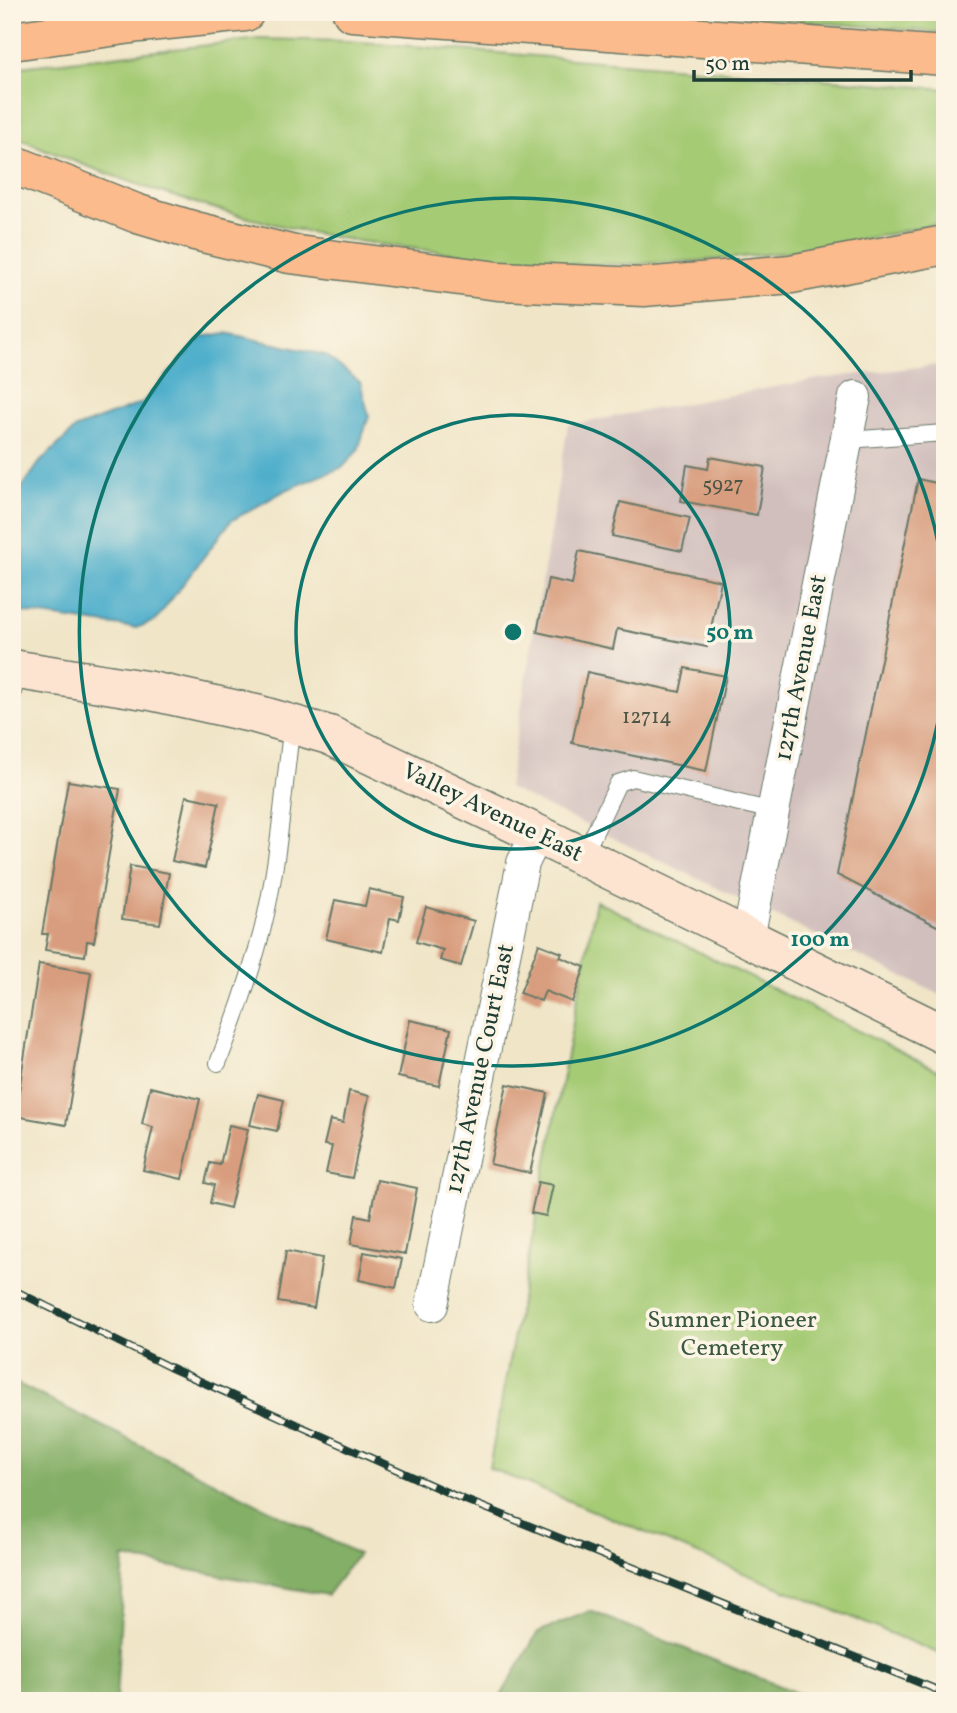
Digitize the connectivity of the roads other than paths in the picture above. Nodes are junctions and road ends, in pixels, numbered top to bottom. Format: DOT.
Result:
graph roads {
  1 [pos="245,12"];
  2 [pos="352,12"];
  3 [pos="14,41"];
  4 [pos="945,56"];
  5 [pos="12,164"];
  6 [pos="945,245"];
  7 [pos="856,397"];
  8 [pos="945,433"];
  9 [pos="847,440"];
  10 [pos="14,679"];
  11 [pos="292,724"];
  12 [pos="773,811"];
  13 [pos="537,834"];
  14 [pos="583,857"];
  15 [pos="748,938"];
  16 [pos="945,1035"];
  17 [pos="218,1063"];
  18 [pos="432,1306"];
  1 -- 3 [label="highway"];
  2 -- 4 [label="highway"];
  5 -- 6 [label="highway"];
  7 -- 9 [label="street, 127th Avenue East"];
  8 -- 9 [label="lane"];
  9 -- 12 [label="street, 127th Avenue East"];
  10 -- 11 [label="main road, Valley Avenue East"];
  11 -- 13 [label="main road, Valley Avenue East"];
  11 -- 17 [label="lane"];
  12 -- 14 [label="lane"];
  12 -- 15 [label="street, 127th Avenue East"];
  13 -- 14 [label="main road, Valley Avenue East"];
  13 -- 18 [label="street, 127th Avenue Court East"];
  14 -- 15 [label="main road, Valley Avenue East"];
  15 -- 16 [label="main road, Valley Avenue East"];
}
